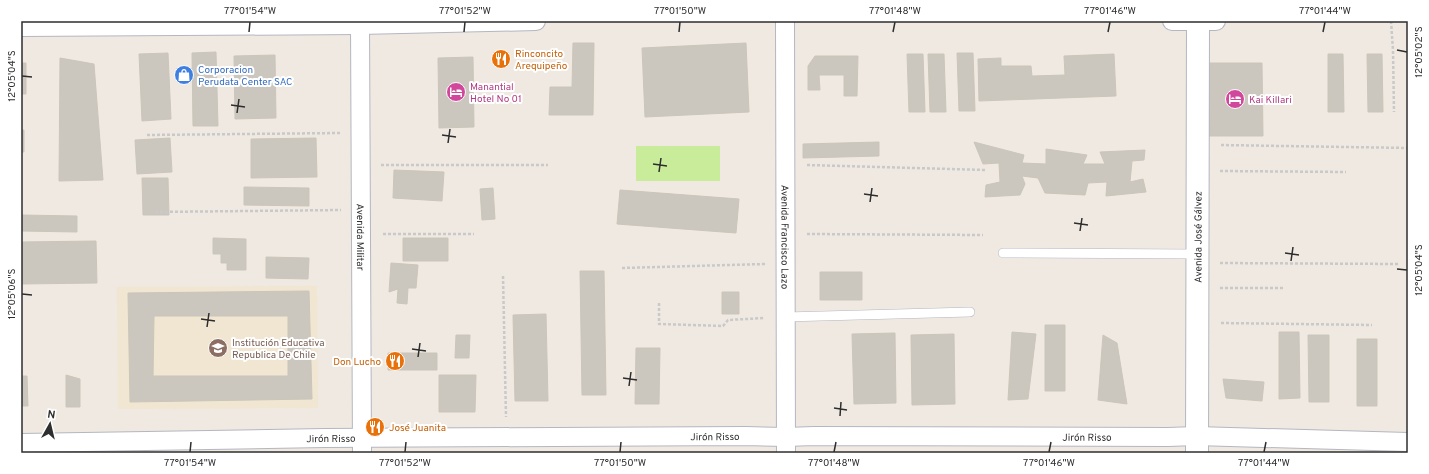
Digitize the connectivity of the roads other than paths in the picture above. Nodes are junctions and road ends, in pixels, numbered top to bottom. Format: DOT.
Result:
graph roads {
  1 [pos="536,21"];
  2 [pos="785,21"];
  3 [pos="1172,21"];
  4 [pos="1198,21"];
  5 [pos="1216,21"];
  6 [pos="360,23"];
  7 [pos="21,27"];
  8 [pos="1003,253"];
  9 [pos="1197,258"];
  10 [pos="970,312"];
  11 [pos="785,317"];
  12 [pos="1408,442"];
  13 [pos="21,443"];
  14 [pos="1196,444"];
  15 [pos="786,445"];
  16 [pos="362,446"];
  1 -- 6 [label="street"];
  2 -- 11 [label="street, Avenida Francisco Lazo"];
  3 -- 4 [label="street"];
  4 -- 5 [label="street"];
  4 -- 9 [label="street, Avenida José Gálvez"];
  6 -- 7 [label="street"];
  6 -- 16 [label="street, Avenida Militar"];
  8 -- 9 [label="lane"];
  9 -- 14 [label="street, Avenida José Gálvez"];
  10 -- 11 [label="lane"];
  11 -- 15 [label="street, Avenida Francisco Lazo"];
  12 -- 14 [label="street, Jirón Risso"];
  13 -- 16 [label="street, Jirón Risso"];
  14 -- 15 [label="street, Jirón Risso"];
  15 -- 16 [label="street, Jirón Risso"];
}
